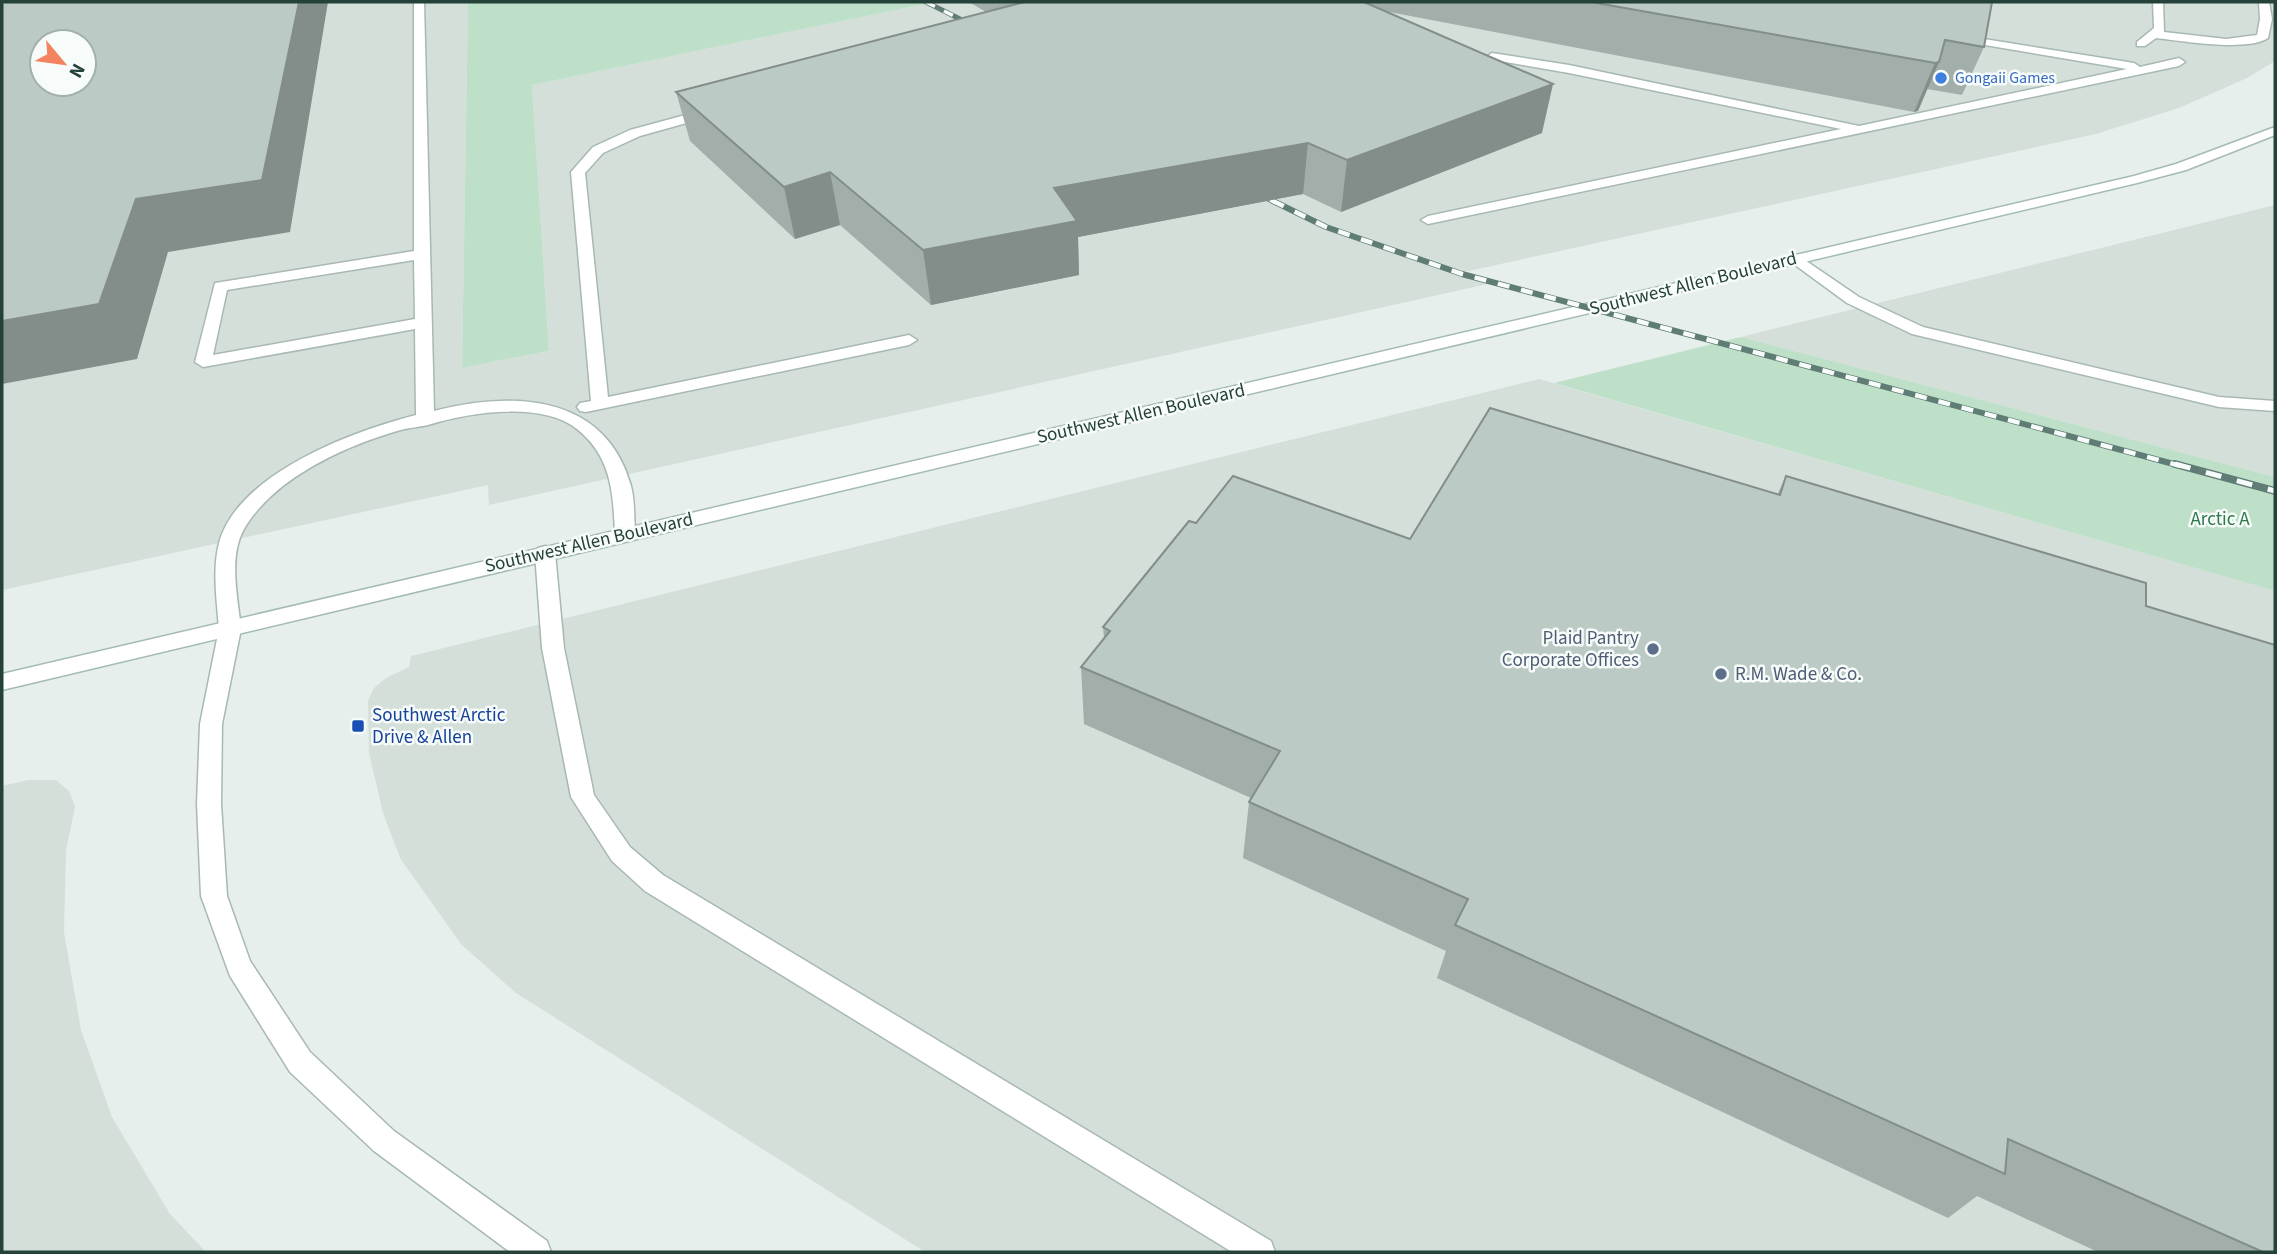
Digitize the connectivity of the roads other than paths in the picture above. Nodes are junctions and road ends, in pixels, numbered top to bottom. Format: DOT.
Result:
graph roads {
  1 [pos="419,2"];
  2 [pos="2158,2"];
  3 [pos="2264,2"];
  4 [pos="2154,34"];
  5 [pos="1944,35"];
  6 [pos="2141,44"];
  7 [pos="1492,57"];
  8 [pos="2179,62"];
  9 [pos="2145,69"];
  10 [pos="729,108"];
  11 [pos="1863,129"];
  12 [pos="2275,131"];
  13 [pos="1428,220"];
  14 [pos="421,254"];
  15 [pos="1796,259"];
  16 [pos="421,323"];
  17 [pos="909,340"];
  18 [pos="600,404"];
  19 [pos="2275,406"];
  20 [pos="559,412"];
  21 [pos="425,420"];
  22 [pos="625,534"];
  23 [pos="545,553"];
  24 [pos="230,629"];
  25 [pos="2,682"];
  26 [pos="536,1252"];
  27 [pos="1260,1252"];
  1 -- 14 [label="main road"];
  2 -- 4 [label="main road"];
  3 -- 4 [label="main road"];
  4 -- 6 [label="main road"];
  5 -- 9 [label="main road"];
  7 -- 11 [label="main road"];
  8 -- 9 [label="main road"];
  9 -- 11 [label="main road"];
  10 -- 18 [label="main road"];
  11 -- 13 [label="main road"];
  12 -- 15 [label="main road, Southwest Allen Boulevard"];
  14 -- 16 [label="main road"];
  14 -- 16 [label="main road"];
  15 -- 19 [label="main road"];
  15 -- 22 [label="main road, Southwest Allen Boulevard"];
  16 -- 21 [label="main road"];
  17 -- 18 [label="main road"];
  18 -- 20 [label="main road"];
  20 -- 21 [label="main road"];
  20 -- 22 [label="main road"];
  21 -- 24 [label="main road"];
  22 -- 23 [label="main road, Southwest Allen Boulevard"];
  23 -- 24 [label="main road, Southwest Allen Boulevard"];
  23 -- 27 [label="main road"];
  24 -- 25 [label="main road, Southwest Allen Boulevard"];
  24 -- 26 [label="main road"];
}
